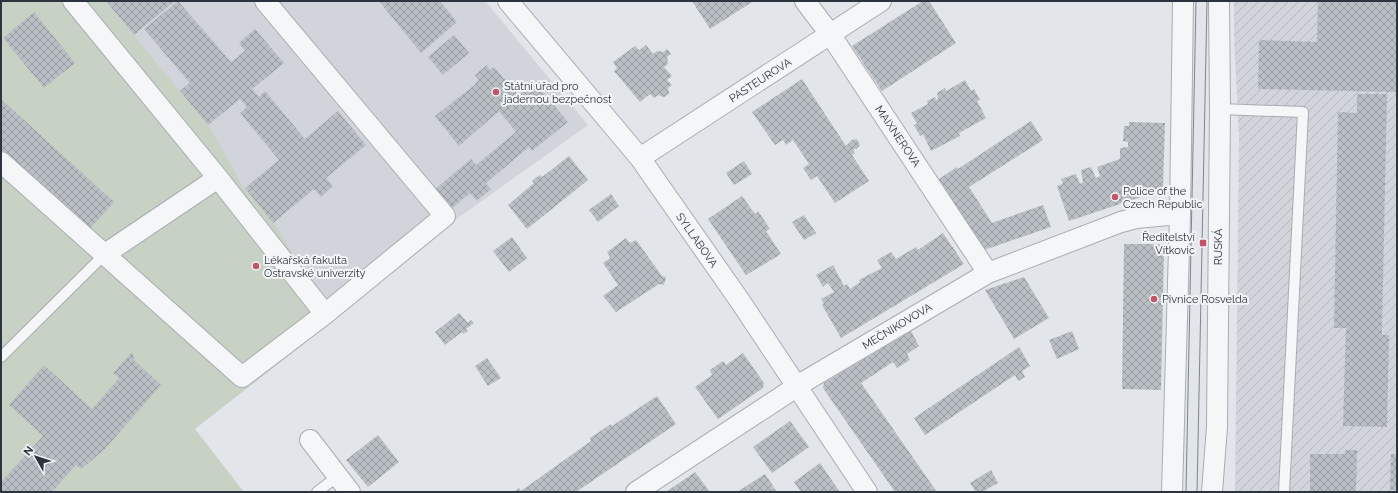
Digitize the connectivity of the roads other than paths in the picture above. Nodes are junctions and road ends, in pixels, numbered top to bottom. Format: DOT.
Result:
graph roads {
  1 [pos="73,1"];
  2 [pos="265,1"];
  3 [pos="508,1"];
  4 [pos="805,1"];
  5 [pos="881,1"];
  6 [pos="1183,1"];
  7 [pos="1219,1"];
  8 [pos="830,34"];
  9 [pos="1220,109"];
  10 [pos="640,158"];
  11 [pos="1,162"];
  12 [pos="218,178"];
  13 [pos="1180,214"];
  14 [pos="105,254"];
  15 [pos="988,273"];
  16 [pos="325,314"];
  17 [pos="1,357"];
  18 [pos="796,387"];
  19 [pos="310,440"];
  20 [pos="338,476"];
  21 [pos="317,492"];
  22 [pos="350,492"];
  23 [pos="636,492"];
  24 [pos="867,492"];
  25 [pos="1172,492"];
  26 [pos="1212,492"];
  27 [pos="1284,492"];
  1 -- 12 [label="street"];
  2 -- 16 [label="street"];
  3 -- 10 [label="street, SYLLABOVA"];
  4 -- 8 [label="street, MAIXNEROVA"];
  5 -- 8 [label="street, PASTEUROVA"];
  6 -- 13 [label="street"];
  7 -- 9 [label="street, RUSKÁ"];
  8 -- 10 [label="street, PASTEUROVA"];
  8 -- 15 [label="street, MAIXNEROVA"];
  9 -- 26 [label="street, RUSKÁ"];
  9 -- 27 [label="lane"];
  10 -- 18 [label="street, SYLLABOVA"];
  11 -- 14 [label="street"];
  12 -- 14 [label="street"];
  12 -- 16 [label="street"];
  13 -- 15 [label="street, MEČNIKOVOVA"];
  13 -- 25 [label="street"];
  14 -- 16 [label="street"];
  14 -- 17 [label="lane"];
  15 -- 18 [label="street, MEČNIKOVOVA"];
  18 -- 23 [label="street, MEČNIKOVOVA"];
  18 -- 24 [label="street, SYLLABOVA"];
  19 -- 20 [label="street"];
  20 -- 21 [label="lane"];
  20 -- 22 [label="street"];
}
